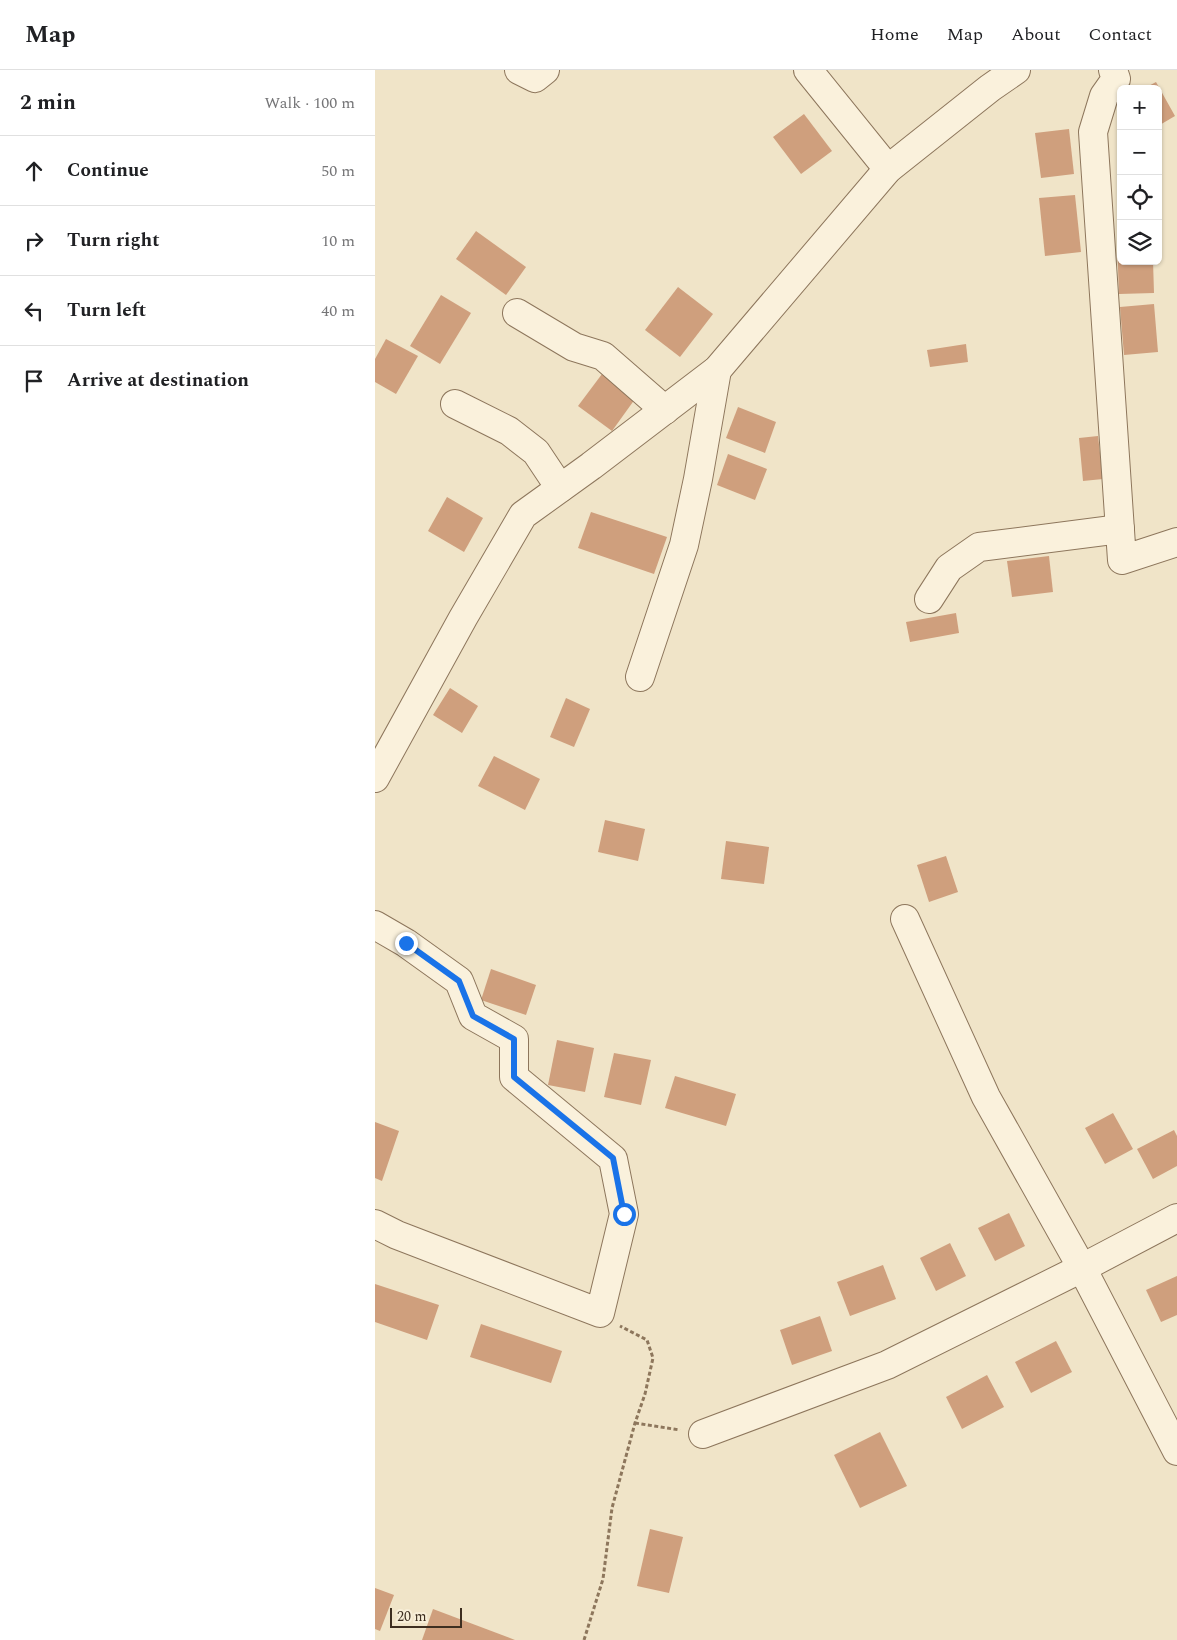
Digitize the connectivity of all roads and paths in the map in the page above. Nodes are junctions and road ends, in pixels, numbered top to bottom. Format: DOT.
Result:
graph roads {
  1 [pos="808,70"];
  2 [pos="1016,70"];
  3 [pos="1113,70"];
  4 [pos="888,168"];
  5 [pos="517,313"];
  6 [pos="717,370"];
  7 [pos="455,404"];
  8 [pos="665,410"];
  9 [pos="560,488"];
  10 [pos="1120,529"];
  11 [pos="1177,542"];
  12 [pos="929,599"];
  13 [pos="640,677"];
  14 [pos="375,778"];
  15 [pos="905,919"];
  16 [pos="375,925"];
  17 [pos="1177,1218"];
  18 [pos="375,1224"];
  19 [pos="1082,1268"];
  20 [pos="600,1313"];
  21 [pos="635,1423"];
  22 [pos="703,1434"];
  23 [pos="1177,1451"];
  24 [pos="584,1640"];
  1 -- 4 [label="street"];
  2 -- 4 [label="street"];
  3 -- 10 [label="street"];
  4 -- 6 [label="street"];
  5 -- 8 [label="street"];
  6 -- 8 [label="street"];
  6 -- 13 [label="street"];
  7 -- 9 [label="street"];
  8 -- 9 [label="street"];
  9 -- 14 [label="street"];
  10 -- 11 [label="street"];
  10 -- 12 [label="street"];
  15 -- 19 [label="street"];
  16 -- 20 [label="street"];
  17 -- 19 [label="street"];
  18 -- 20 [label="street"];
  19 -- 22 [label="street"];
  19 -- 23 [label="street"];
  20 -- 21 [label="path"];
  21 -- 22 [label="path"];
  21 -- 24 [label="path"];
}
